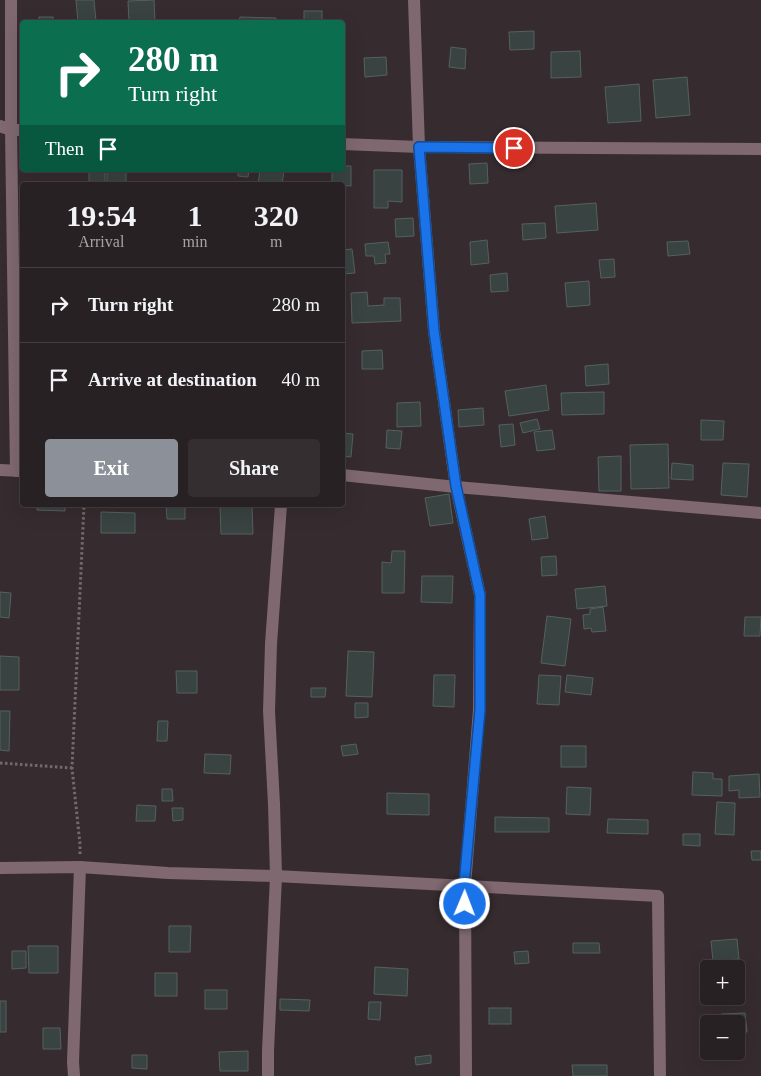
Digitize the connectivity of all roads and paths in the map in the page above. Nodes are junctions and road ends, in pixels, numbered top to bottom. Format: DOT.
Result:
graph roads {
  1 [pos="11,0"];
  2 [pos="414,0"];
  3 [pos="11,129"];
  4 [pos="345,144"];
  5 [pos="419,147"];
  6 [pos="761,149"];
  7 [pos="0,470"];
  8 [pos="19,471"];
  9 [pos="345,475"];
  10 [pos="456,486"];
  11 [pos="84,507"];
  12 [pos="281,507"];
  13 [pos="761,514"];
  14 [pos="0,763"];
  15 [pos="72,768"];
  16 [pos="80,867"];
  17 [pos="0,868"];
  18 [pos="276,876"];
  19 [pos="464,885"];
  20 [pos="74,1076"];
  21 [pos="268,1076"];
  22 [pos="466,1076"];
  23 [pos="660,1076"];
  1 -- 3 [label="street"];
  2 -- 5 [label="street"];
  3 -- 8 [label="street"];
  4 -- 5 [label="street"];
  5 -- 6 [label="street"];
  5 -- 10 [label="street"];
  7 -- 8 [label="street"];
  9 -- 10 [label="street"];
  10 -- 13 [label="street"];
  10 -- 19 [label="street"];
  11 -- 15 [label="path"];
  12 -- 18 [label="street"];
  14 -- 15 [label="path"];
  15 -- 16 [label="path"];
  16 -- 17 [label="street"];
  16 -- 18 [label="street"];
  16 -- 20 [label="street"];
  18 -- 19 [label="street"];
  18 -- 21 [label="street"];
  19 -- 22 [label="street"];
  19 -- 23 [label="street"];
}
